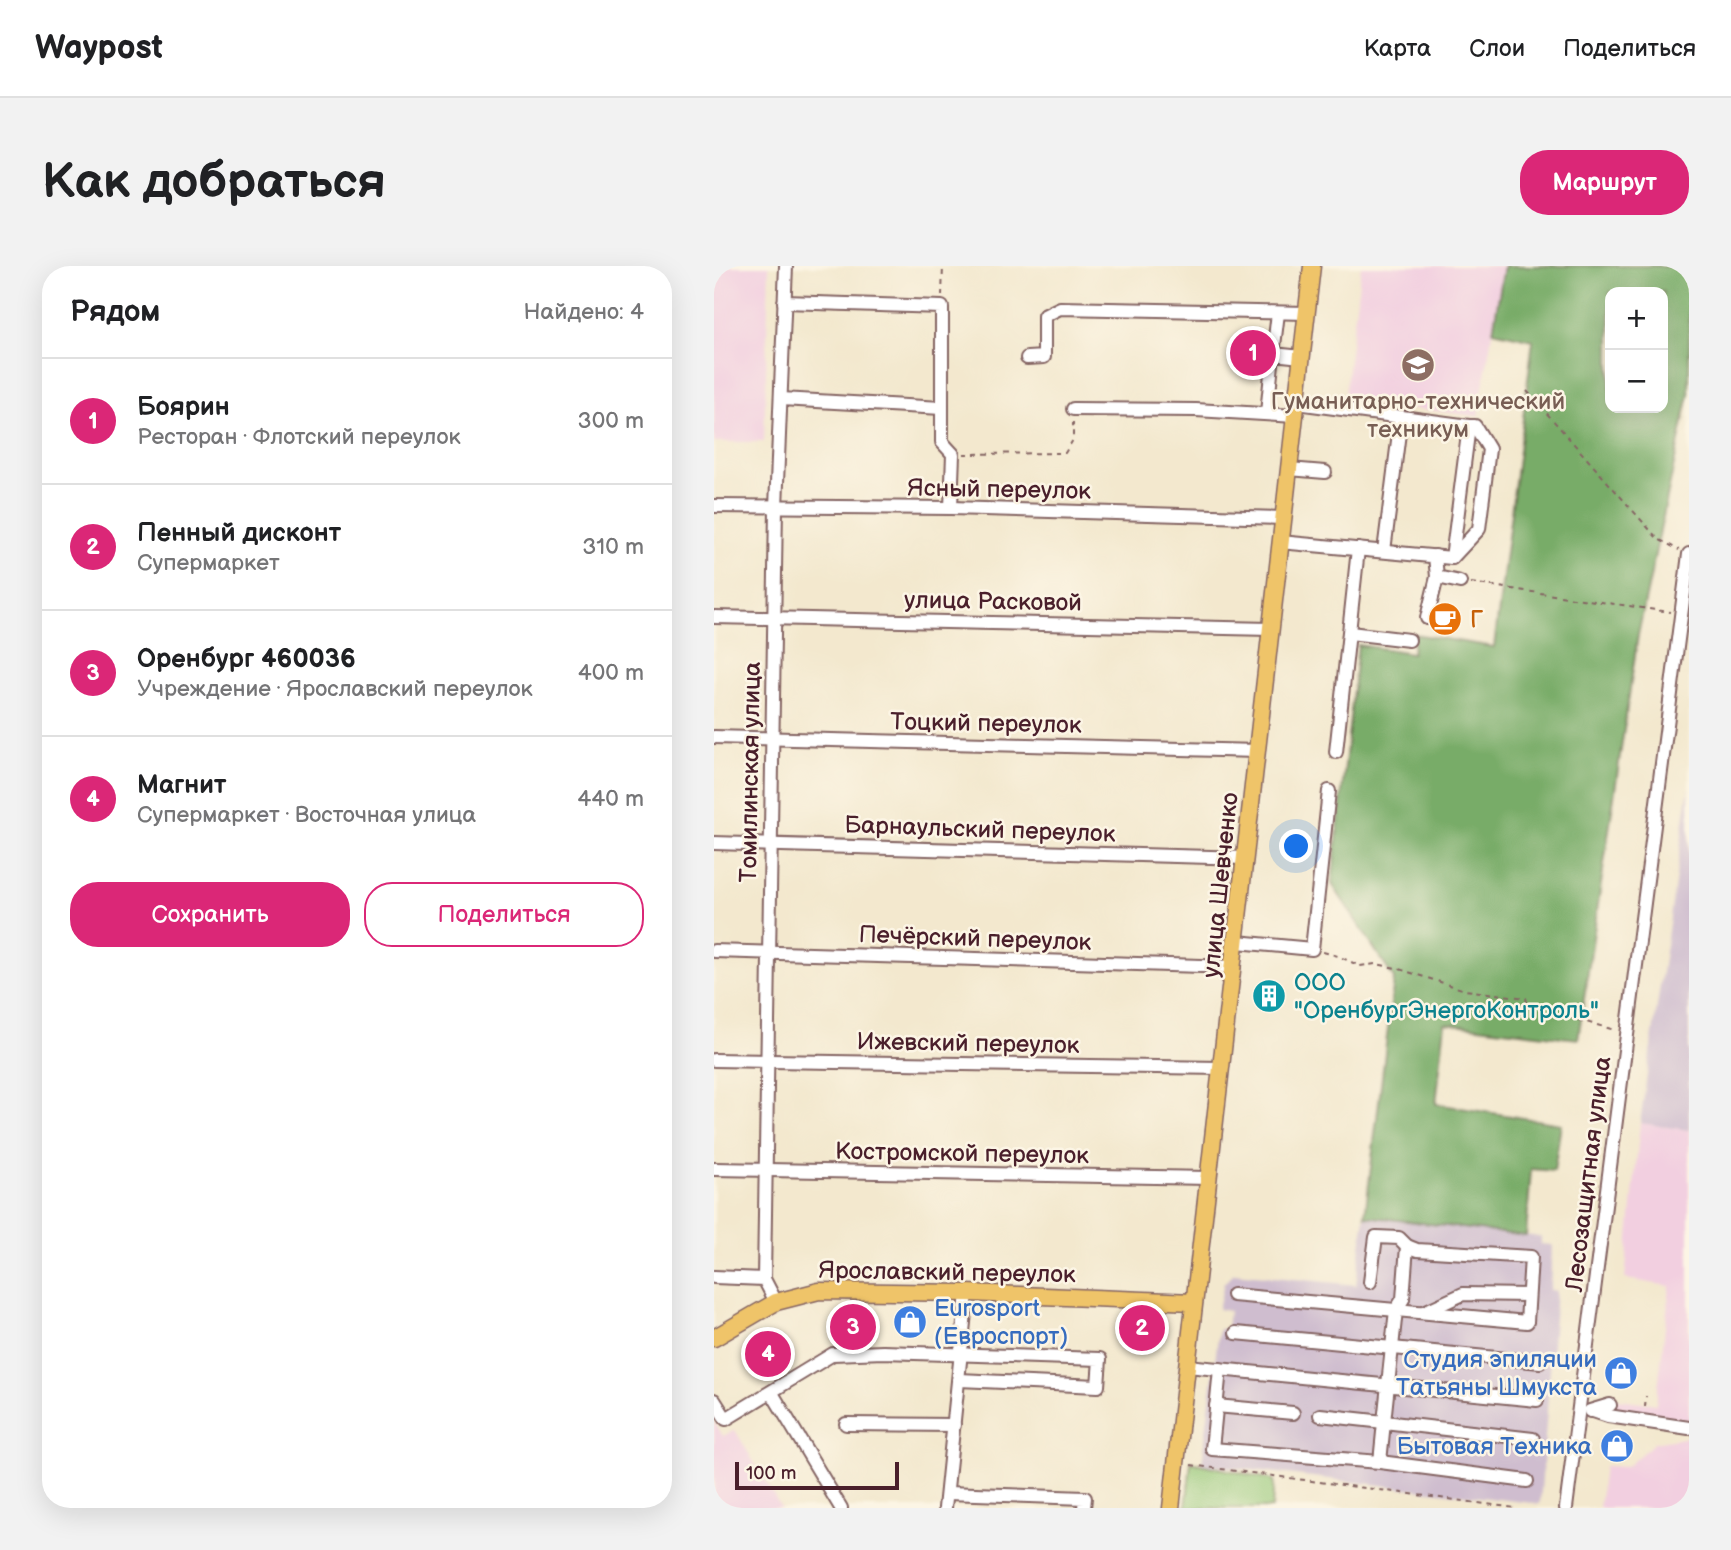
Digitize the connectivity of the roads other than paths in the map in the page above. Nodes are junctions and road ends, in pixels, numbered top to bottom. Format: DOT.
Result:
graph roads {
  1 [pos="786,266"];
  2 [pos="1312,266"];
  3 [pos="784,302"];
  4 [pos="1278,313"];
  5 [pos="1307,313"];
  6 [pos="1273,354"];
  7 [pos="1302,357"];
  8 [pos="1027,358"];
  9 [pos="781,399"];
  10 [pos="942,408"];
  11 [pos="1073,409"];
  12 [pos="1296,410"];
  13 [pos="1268,413"];
  14 [pos="1402,417"];
  15 [pos="1469,426"];
  16 [pos="1289,469"];
  17 [pos="1325,472"];
  18 [pos="714,506"];
  19 [pos="776,507"];
  20 [pos="951,508"];
  21 [pos="1283,518"];
  22 [pos="1280,542"];
  23 [pos="1358,550"];
  24 [pos="1384,551"];
  25 [pos="1689,555"];
  26 [pos="1435,556"];
  27 [pos="1452,558"];
  28 [pos="1437,577"];
  29 [pos="1460,582"];
  30 [pos="714,617"];
  31 [pos="774,618"];
  32 [pos="1427,618"];
  33 [pos="1271,629"];
  34 [pos="1350,633"];
  35 [pos="1409,640"];
  36 [pos="714,737"];
  37 [pos="772,738"];
  38 [pos="1258,751"];
  39 [pos="1336,752"];
  40 [pos="1329,791"];
  41 [pos="714,843"];
  42 [pos="770,844"];
  43 [pos="1246,858"];
  44 [pos="1237,942"];
  45 [pos="714,951"];
  46 [pos="769,953"];
  47 [pos="1234,967"];
  48 [pos="714,1060"];
  49 [pos="768,1061"];
  50 [pos="1222,1068"];
  51 [pos="714,1169"];
  52 [pos="765,1170"];
  53 [pos="1209,1178"];
  54 [pos="1408,1246"];
  55 [pos="714,1277"];
  56 [pos="764,1279"];
  57 [pos="1370,1282"];
  58 [pos="967,1293"];
  59 [pos="1233,1295"];
  60 [pos="1528,1295"];
  61 [pos="776,1302"];
  62 [pos="1195,1302"];
  63 [pos="1396,1310"];
  64 [pos="1423,1312"];
  65 [pos="1236,1333"];
  66 [pos="714,1338"];
  67 [pos="1392,1347"];
  68 [pos="962,1355"];
  69 [pos="1540,1362"];
  70 [pos="1187,1366"];
  71 [pos="1220,1369"];
  72 [pos="959,1380"];
  73 [pos="1386,1385"];
  74 [pos="772,1392"];
  75 [pos="714,1400"];
  76 [pos="1537,1400"];
  77 [pos="1609,1405"];
  78 [pos="1216,1406"];
  79 [pos="1579,1411"];
  80 [pos="1593,1411"];
  81 [pos="1293,1413"];
  82 [pos="1320,1415"];
  83 [pos="1384,1422"];
  84 [pos="846,1424"];
  85 [pos="954,1424"];
  86 [pos="1689,1428"];
  87 [pos="1533,1440"];
  88 [pos="1380,1462"];
  89 [pos="1527,1480"];
  90 [pos="947,1493"];
  91 [pos="841,1508"];
  92 [pos="944,1508"];
  93 [pos="1084,1508"];
  94 [pos="1171,1508"];
  95 [pos="1566,1508"];
  1 -- 3 [label="street, Томилинская улица"];
  2 -- 5 [label="main road, улица Шевченко"];
  3 -- 9 [label="street, Томилинская улица"];
  3 -- 10 [label="street"];
  4 -- 5 [label="street"];
  4 -- 6 [label="street"];
  4 -- 8 [label="street"];
  5 -- 7 [label="main road, улица Шевченко"];
  6 -- 7 [label="street"];
  6 -- 13 [label="street"];
  7 -- 12 [label="main road, улица Шевченко"];
  9 -- 10 [label="street"];
  9 -- 19 [label="street, Томилинская улица"];
  10 -- 20 [label="street"];
  11 -- 13 [label="street"];
  12 -- 13 [label="street"];
  12 -- 14 [label="street"];
  12 -- 16 [label="main road, улица Шевченко"];
  14 -- 15 [label="street"];
  14 -- 24 [label="street"];
  15 -- 27 [label="street"];
  15 -- 27 [label="street"];
  16 -- 17 [label="street"];
  16 -- 21 [label="main road, улица Шевченко"];
  18 -- 19 [label="street, Ясный переулок"];
  19 -- 20 [label="street, Ясный переулок"];
  19 -- 31 [label="street, Томилинская улица"];
  20 -- 21 [label="street, Ясный переулок"];
  21 -- 22 [label="main road, улица Шевченко"];
  22 -- 23 [label="street"];
  22 -- 33 [label="main road, улица Шевченко"];
  23 -- 24 [label="street"];
  23 -- 34 [label="street"];
  24 -- 26 [label="street"];
  25 -- 79 [label="street, Лесозащитная улица"];
  26 -- 27 [label="street"];
  26 -- 28 [label="street"];
  28 -- 29 [label="street"];
  28 -- 32 [label="street"];
  30 -- 31 [label="street, улица Расковой"];
  31 -- 33 [label="street, улица Расковой"];
  31 -- 37 [label="street, Томилинская улица"];
  33 -- 38 [label="main road, улица Шевченко"];
  34 -- 35 [label="street"];
  34 -- 39 [label="street"];
  36 -- 37 [label="street, Тоцкий переулок"];
  37 -- 38 [label="street, Тоцкий переулок"];
  37 -- 42 [label="street, Томилинская улица"];
  38 -- 43 [label="main road, улица Шевченко"];
  40 -- 44 [label="street"];
  41 -- 42 [label="street, Барнаульский переулок"];
  42 -- 43 [label="street, Барнаульский переулок"];
  42 -- 46 [label="street, Томилинская улица"];
  43 -- 44 [label="main road, улица Шевченко"];
  44 -- 47 [label="main road, улица Шевченко"];
  45 -- 46 [label="street, Печёрский переулок"];
  46 -- 47 [label="street, Печёрский переулок"];
  46 -- 49 [label="street, Томилинская улица"];
  47 -- 50 [label="main road, улица Шевченко"];
  48 -- 49 [label="street, Ижевский переулок"];
  49 -- 50 [label="street, Ижевский переулок"];
  49 -- 52 [label="street, Томилинская улица"];
  50 -- 53 [label="main road, улица Шевченко"];
  51 -- 52 [label="street, Костромской переулок"];
  52 -- 53 [label="street, Костромской переулок"];
  52 -- 56 [label="street, Томилинская улица"];
  53 -- 62 [label="main road, улица Шевченко"];
  54 -- 57 [label="street"];
  54 -- 60 [label="street"];
  54 -- 63 [label="street"];
  55 -- 56 [label="street"];
  56 -- 61 [label="street"];
  58 -- 61 [label="main road, Ярославский переулок"];
  58 -- 62 [label="main road, Ярославский переулок"];
  58 -- 68 [label="street"];
  59 -- 63 [label="street"];
  60 -- 64 [label="street"];
  60 -- 64 [label="street"];
  61 -- 66 [label="main road, Ярославский переулок"];
  62 -- 70 [label="main road, улица Шевченко"];
  63 -- 64 [label="street"];
  63 -- 67 [label="street"];
  65 -- 67 [label="street"];
  67 -- 69 [label="street"];
  67 -- 73 [label="street"];
  68 -- 72 [label="street"];
  68 -- 72 [label="street"];
  68 -- 74 [label="street"];
  70 -- 71 [label="street"];
  70 -- 94 [label="main road, улица Шевченко"];
  71 -- 73 [label="street"];
  71 -- 78 [label="street"];
  72 -- 85 [label="street"];
  73 -- 76 [label="street"];
  73 -- 83 [label="street"];
  74 -- 75 [label="street"];
  74 -- 91 [label="street"];
  77 -- 80 [label="street"];
  78 -- 81 [label="street"];
  78 -- 88 [label="street"];
  79 -- 80 [label="street"];
  79 -- 95 [label="street, Лесозащитная улица"];
  80 -- 86 [label="street"];
  82 -- 83 [label="street"];
  83 -- 87 [label="street"];
  83 -- 88 [label="street"];
  84 -- 85 [label="street"];
  85 -- 90 [label="street"];
  88 -- 89 [label="street"];
  90 -- 92 [label="street"];
  90 -- 93 [label="street"];
}
